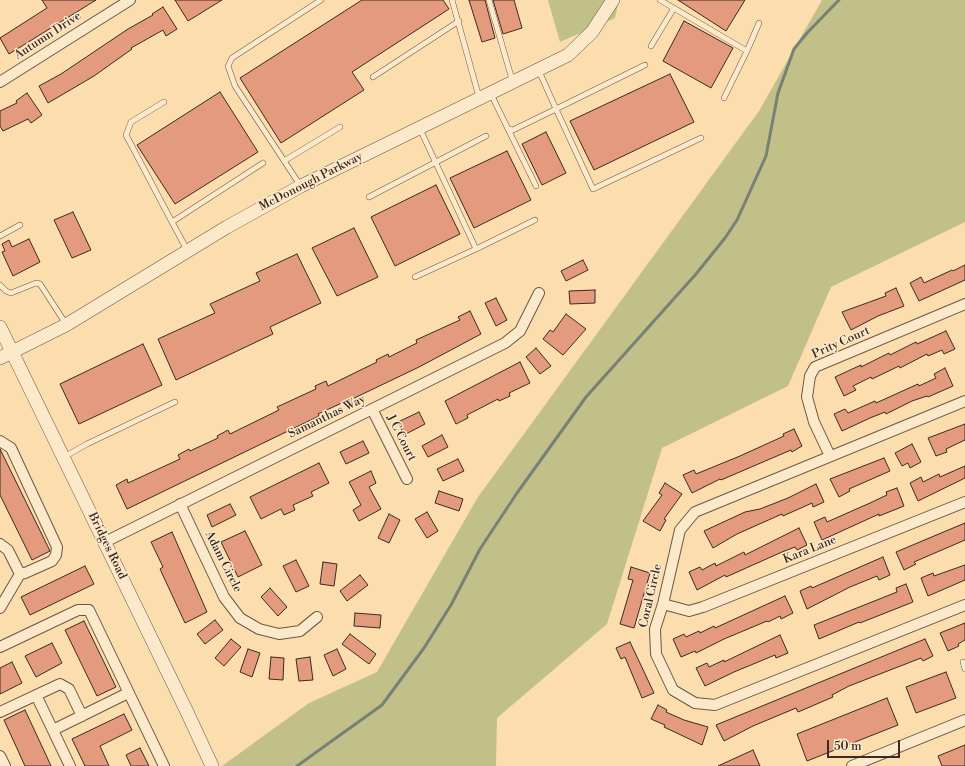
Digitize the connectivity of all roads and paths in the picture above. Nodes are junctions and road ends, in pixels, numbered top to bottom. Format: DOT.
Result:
graph roads {
  1 [pos="130,0"];
  2 [pos="321,0"];
  3 [pos="452,0"];
  4 [pos="489,0"];
  5 [pos="613,0"];
  6 [pos="660,0"];
  7 [pos="674,8"];
  8 [pos="459,21"];
  9 [pos="759,23"];
  10 [pos="651,46"];
  11 [pos="747,51"];
  12 [pos="645,65"];
  13 [pos="539,71"];
  14 [pos="373,77"];
  15 [pos="0,82"];
  16 [pos="513,84"];
  17 [pos="485,97"];
  18 [pos="724,98"];
  19 [pos="164,102"];
  20 [pos="556,109"];
  21 [pos="340,127"];
  22 [pos="419,128"];
  23 [pos="508,129"];
  24 [pos="486,136"];
  25 [pos="701,138"];
  26 [pos="284,161"];
  27 [pos="263,163"];
  28 [pos="436,164"];
  29 [pos="301,186"];
  30 [pos="536,186"];
  31 [pos="369,197"];
  32 [pos="535,220"];
  33 [pos="172,222"];
  34 [pos="20,225"];
  35 [pos="0,236"];
  36 [pos="476,249"];
  37 [pos="188,251"];
  38 [pos="415,277"];
  39 [pos="0,285"];
  40 [pos="539,293"];
  41 [pos="965,304"];
  42 [pos="66,325"];
  43 [pos="0,327"];
  44 [pos="12,352"];
  45 [pos="0,358"];
  46 [pos="965,401"];
  47 [pos="175,402"];
  48 [pos="372,409"];
  49 [pos="0,441"];
  50 [pos="830,456"];
  51 [pos="63,458"];
  52 [pos="407,479"];
  53 [pos="965,502"];
  54 [pos="180,504"];
  55 [pos="105,542"];
  56 [pos="0,544"];
  57 [pos="20,574"];
  58 [pos="664,604"];
  59 [pos="965,605"];
  60 [pos="0,608"];
  61 [pos="317,617"];
  62 [pos="0,647"];
  63 [pos="963,662"];
  64 [pos="965,669"];
  65 [pos="128,693"];
  66 [pos="36,695"];
  67 [pos="0,712"];
  68 [pos="82,716"];
  69 [pos="965,720"];
  70 [pos="53,730"];
  71 [pos="0,756"];
  72 [pos="5,766"];
  73 [pos="70,766"];
  74 [pos="164,766"];
  75 [pos="212,766"];
  76 [pos="852,766"];
  1 -- 15 [label="street, Autumn Drive"];
  2 -- 26 [label="lane"];
  3 -- 8 [label="lane"];
  4 -- 16 [label="lane"];
  5 -- 13 [label="street, McDonough Parkway"];
  6 -- 7 [label="lane"];
  7 -- 10 [label="lane"];
  7 -- 11 [label="lane"];
  8 -- 14 [label="lane"];
  8 -- 17 [label="lane"];
  9 -- 11 [label="lane"];
  11 -- 18 [label="lane"];
  12 -- 20 [label="lane"];
  13 -- 16 [label="street, McDonough Parkway"];
  13 -- 20 [label="lane"];
  16 -- 17 [label="street, McDonough Parkway"];
  17 -- 22 [label="street, McDonough Parkway"];
  17 -- 23 [label="lane"];
  19 -- 33 [label="lane"];
  20 -- 23 [label="lane"];
  20 -- 25 [label="lane"];
  21 -- 26 [label="lane"];
  22 -- 28 [label="lane"];
  22 -- 29 [label="street, McDonough Parkway"];
  23 -- 30 [label="lane"];
  24 -- 28 [label="lane"];
  26 -- 29 [label="lane"];
  27 -- 33 [label="lane"];
  28 -- 31 [label="lane"];
  28 -- 36 [label="lane"];
  29 -- 37 [label="street, McDonough Parkway"];
  32 -- 36 [label="lane"];
  33 -- 37 [label="lane"];
  34 -- 35 [label="lane"];
  36 -- 38 [label="lane"];
  37 -- 42 [label="street, McDonough Parkway"];
  39 -- 42 [label="lane"];
  40 -- 48 [label="street, Samanthas Way"];
  41 -- 50 [label="street, Prity Court"];
  42 -- 44 [label="street, McDonough Parkway"];
  43 -- 44 [label="street, Bridges Road"];
  44 -- 45 [label="street, McDonough Parkway"];
  44 -- 51 [label="street, Bridges Road"];
  46 -- 50 [label="street, Coral Circle"];
  47 -- 51 [label="lane"];
  48 -- 52 [label="street, J C Court"];
  48 -- 54 [label="street, Samanthas Way"];
  49 -- 57 [label="street"];
  50 -- 58 [label="street, Coral Circle"];
  51 -- 55 [label="street, Bridges Road"];
  53 -- 58 [label="street, Kara Lane"];
  54 -- 55 [label="street, Samanthas Way"];
  54 -- 61 [label="street, Adam Circle"];
  55 -- 75 [label="street, Bridges Road"];
  56 -- 57 [label="street"];
  57 -- 60 [label="street"];
  58 -- 59 [label="street, Coral Circle"];
  62 -- 65 [label="street"];
  63 -- 64 [label="lane"];
  65 -- 68 [label="street"];
  65 -- 74 [label="street"];
  66 -- 67 [label="street"];
  66 -- 68 [label="street"];
  66 -- 70 [label="street"];
  68 -- 70 [label="street"];
  69 -- 76 [label="street"];
  70 -- 73 [label="street"];
  71 -- 72 [label="street"];
}
